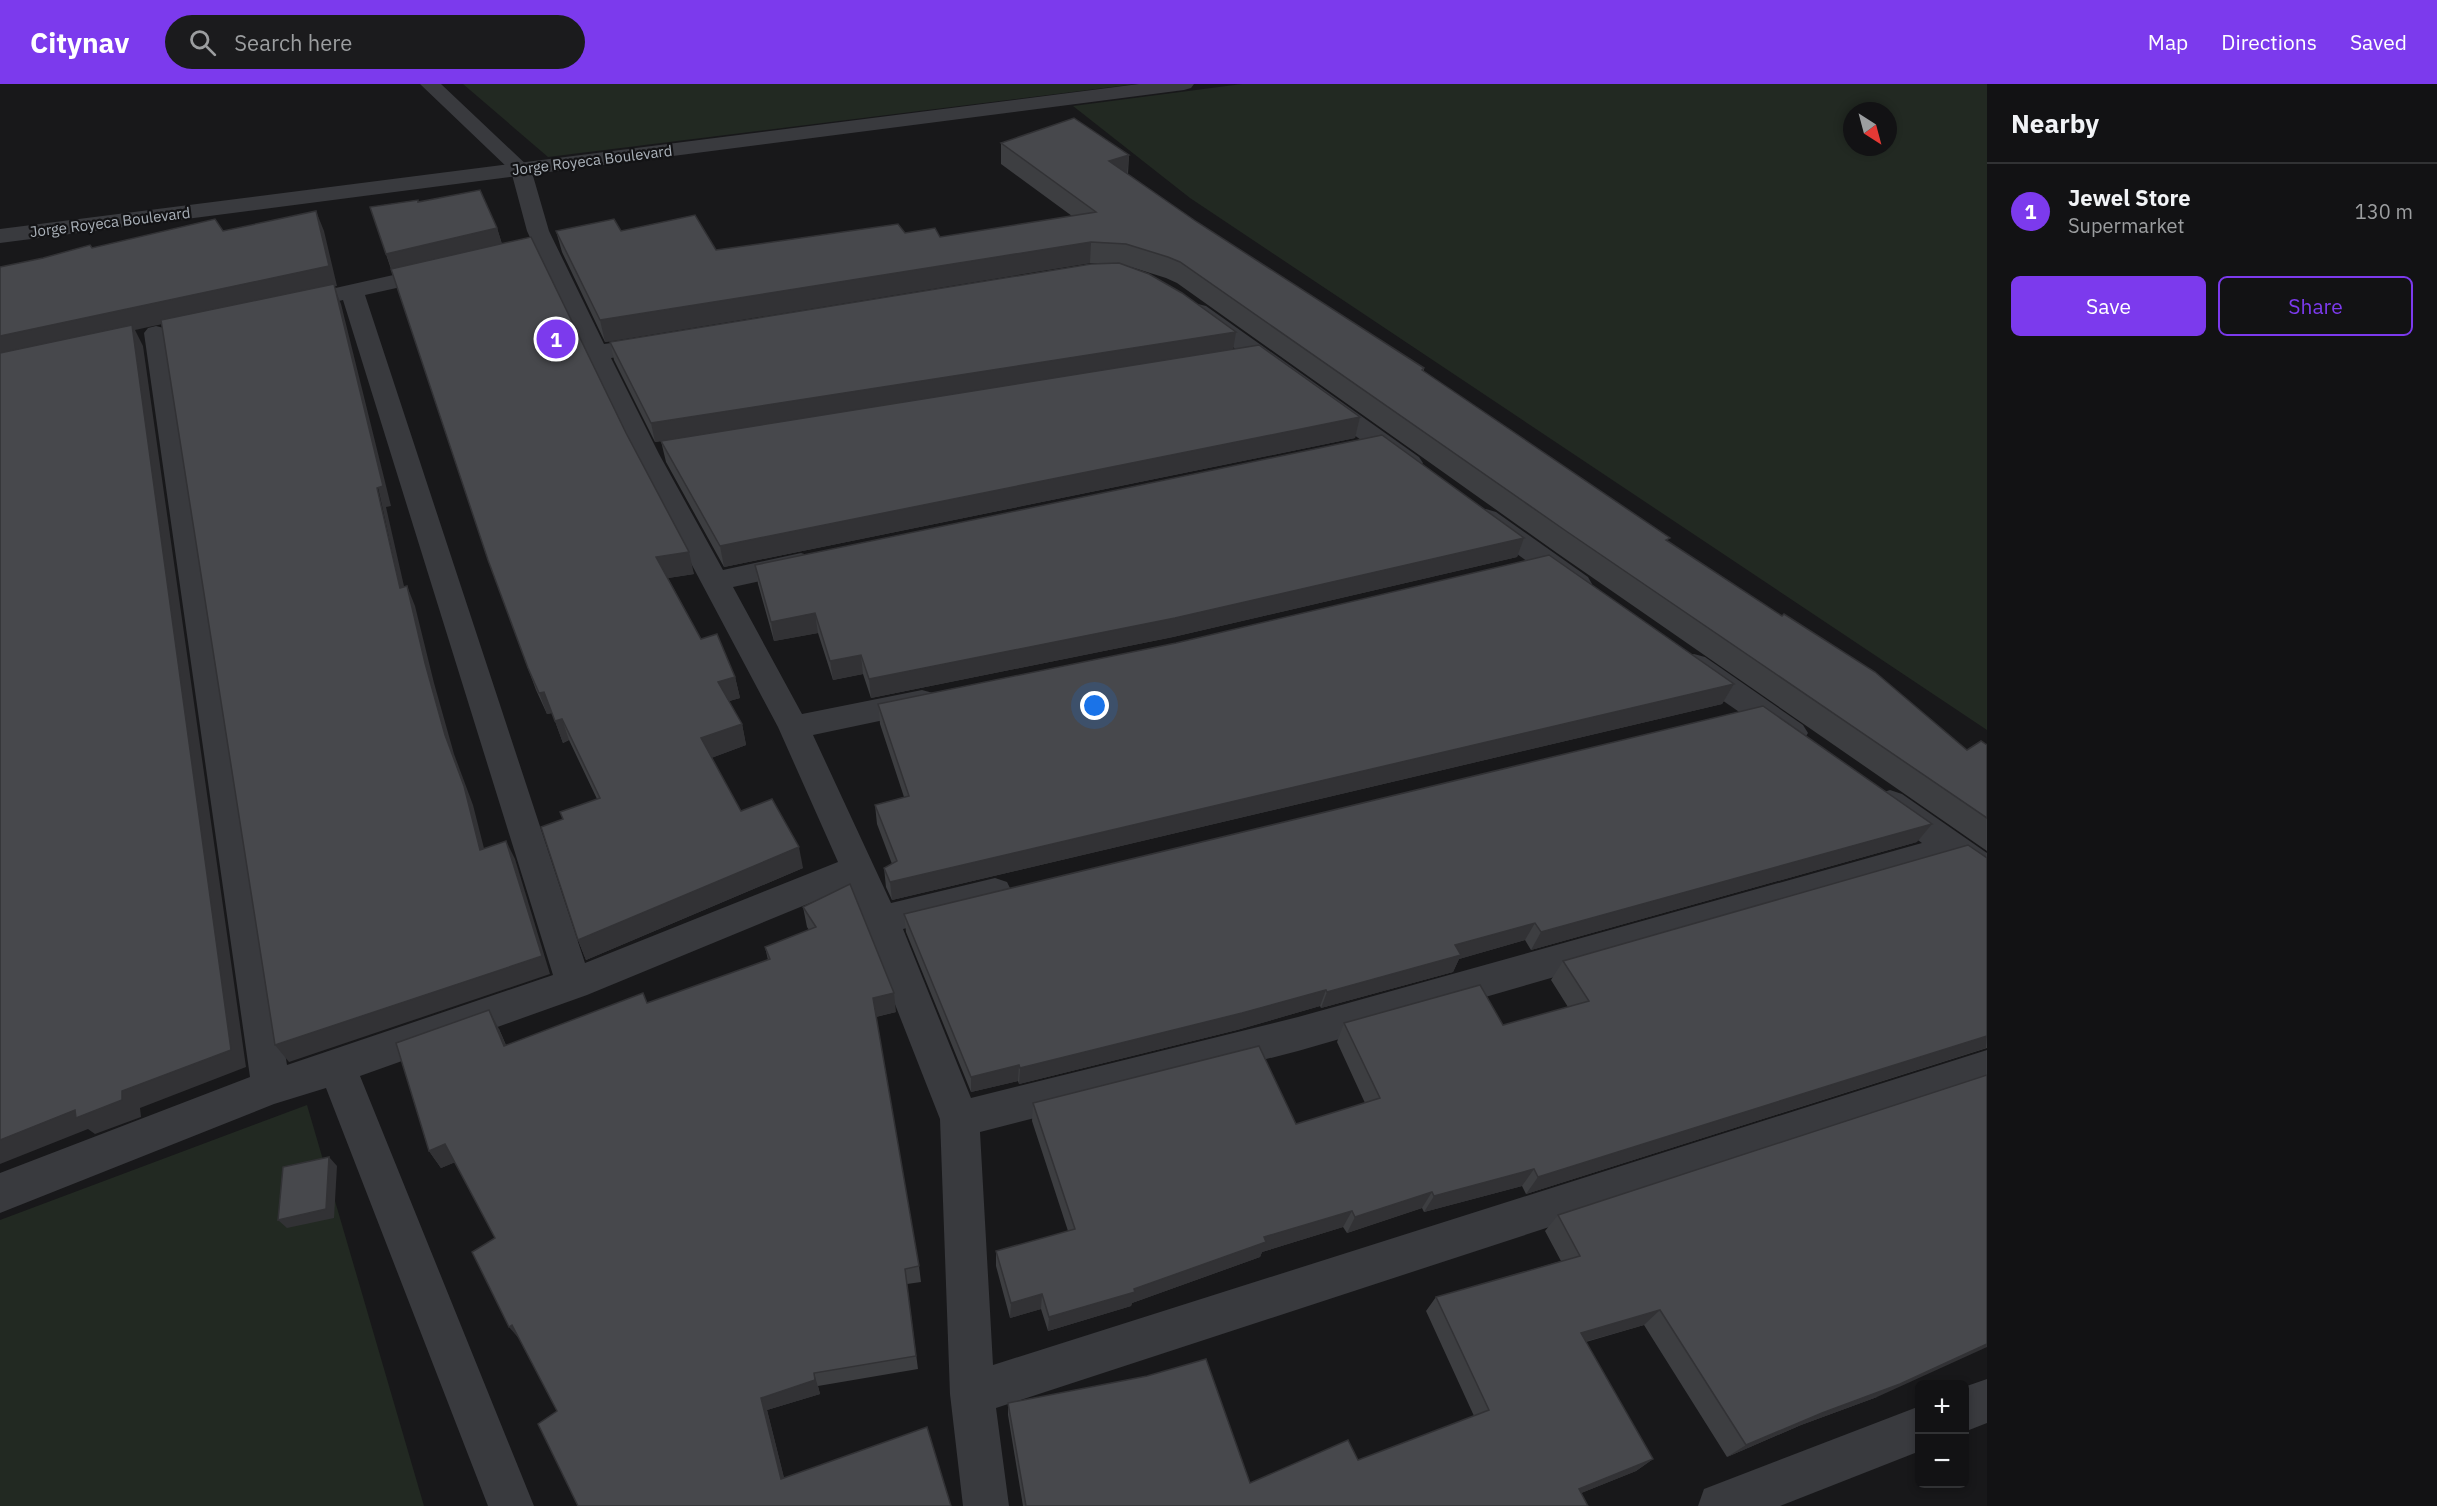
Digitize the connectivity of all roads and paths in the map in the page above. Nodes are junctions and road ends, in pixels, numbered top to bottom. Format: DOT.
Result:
graph roads {
  1 [pos="430,84"];
  2 [pos="1184,84"];
  3 [pos="521,169"];
  4 [pos="0,236"];
  5 [pos="454,268"];
  6 [pos="352,292"];
  7 [pos="1177,296"];
  8 [pos="306,301"];
  9 [pos="156,333"];
  10 [pos="678,340"];
  11 [pos="596,353"];
  12 [pos="1261,355"];
  13 [pos="1226,360"];
  14 [pos="1382,443"];
  15 [pos="1347,451"];
  16 [pos="1430,478"];
  17 [pos="1469,506"];
  18 [pos="820,560"];
  19 [pos="1546,562"];
  20 [pos="1511,570"];
  21 [pos="715,581"];
  22 [pos="1604,602"];
  23 [pos="1671,649"];
  24 [pos="944,696"];
  25 [pos="1758,709"];
  26 [pos="1723,718"];
  27 [pos="794,727"];
  28 [pos="1814,749"];
  29 [pos="1870,788"];
  30 [pos="1954,848"];
  31 [pos="858,868"];
  32 [pos="1987,871"];
  33 [pos="1019,886"];
  34 [pos="880,920"];
  35 [pos="574,984"];
  36 [pos="1987,1066"];
  37 [pos="337,1067"];
  38 [pos="271,1087"];
  39 [pos="960,1119"];
  40 [pos="0,1193"];
  41 [pos="972,1394"];
  42 [pos="1987,1401"];
  43 [pos="1969,1408"];
  44 [pos="1915,1430"];
  45 [pos="511,1506"];
  46 [pos="986,1506"];
  47 [pos="1721,1506"];
  1 -- 3 [label="street"];
  2 -- 3 [label="street, Jorge Royeca Boulevard"];
  3 -- 4 [label="street, Jorge Royeca Boulevard"];
  3 -- 11 [label="street"];
  5 -- 6 [label="street"];
  6 -- 8 [label="street"];
  6 -- 35 [label="street"];
  7 -- 12 [label="street"];
  9 -- 38 [label="street"];
  10 -- 11 [label="street"];
  11 -- 21 [label="street"];
  12 -- 13 [label="street"];
  12 -- 14 [label="street"];
  14 -- 15 [label="street"];
  14 -- 16 [label="street"];
  17 -- 19 [label="street"];
  18 -- 21 [label="street"];
  19 -- 20 [label="street"];
  19 -- 22 [label="street"];
  21 -- 27 [label="street"];
  23 -- 25 [label="street"];
  24 -- 27 [label="street"];
  25 -- 26 [label="street"];
  25 -- 28 [label="street"];
  27 -- 31 [label="street"];
  29 -- 30 [label="street"];
  30 -- 32 [label="street"];
  30 -- 39 [label="street"];
  31 -- 34 [label="street"];
  31 -- 35 [label="street"];
  33 -- 34 [label="street"];
  34 -- 39 [label="street"];
  35 -- 37 [label="street"];
  36 -- 41 [label="street"];
  37 -- 38 [label="street"];
  37 -- 45 [label="street"];
  38 -- 40 [label="street"];
  39 -- 41 [label="street"];
  41 -- 46 [label="street"];
  42 -- 43 [label="street"];
  44 -- 47 [label="street"];
}
